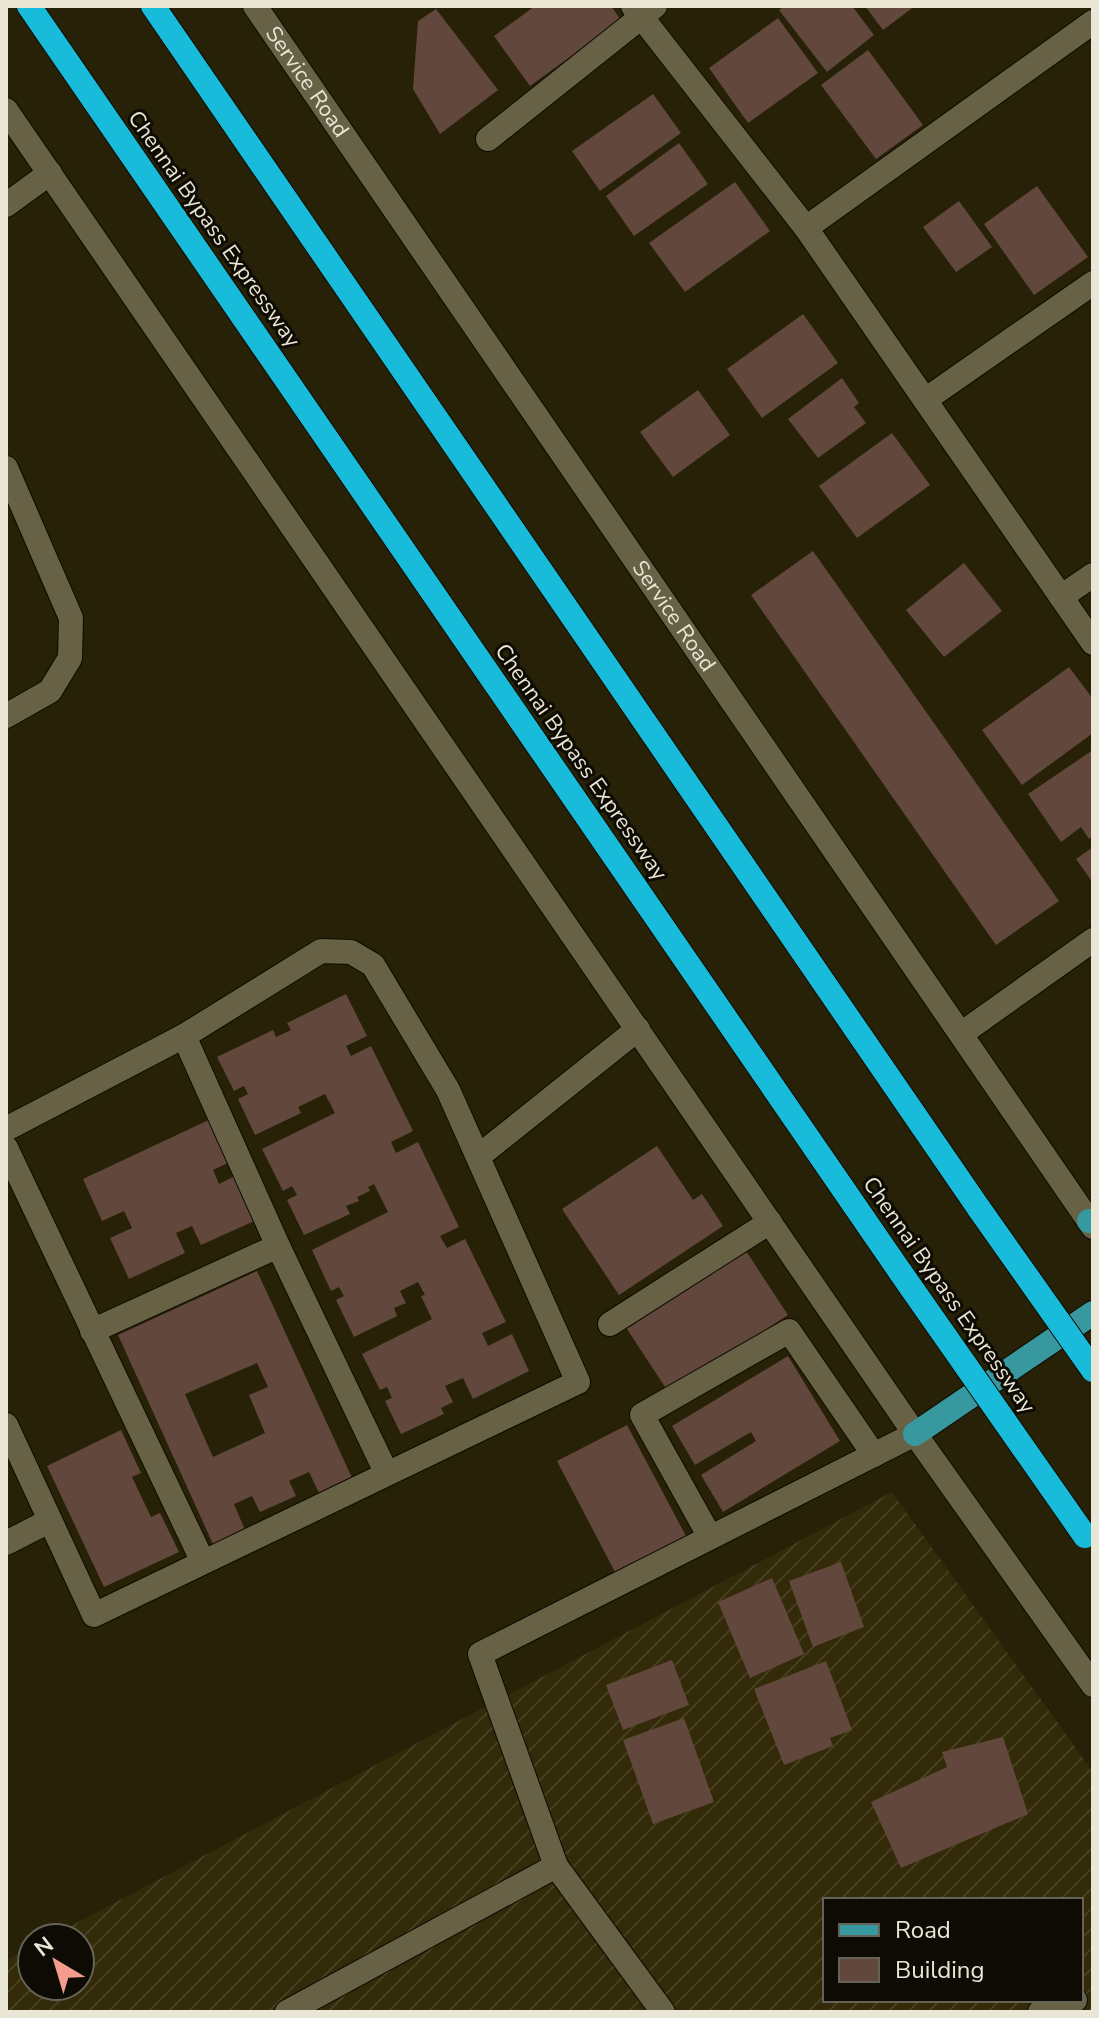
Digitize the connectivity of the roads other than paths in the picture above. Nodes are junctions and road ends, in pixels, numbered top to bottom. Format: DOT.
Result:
graph roads {
  1 [pos="29,6"];
  2 [pos="153,6"];
  3 [pos="255,6"];
  4 [pos="643,9"];
  5 [pos="1093,22"];
  6 [pos="6,110"];
  7 [pos="13,135"];
  8 [pos="488,139"];
  9 [pos="50,173"];
  10 [pos="6,205"];
  11 [pos="806,228"];
  12 [pos="1093,283"];
  13 [pos="925,400"];
  14 [pos="6,468"];
  15 [pos="1093,575"];
  16 [pos="1061,597"];
  17 [pos="1093,643"];
  18 [pos="6,716"];
  19 [pos="1093,940"];
  20 [pos="638,1029"];
  21 [pos="961,1034"];
  22 [pos="184,1036"];
  23 [pos="6,1129"];
  24 [pos="6,1148"];
  25 [pos="479,1156"];
  26 [pos="770,1222"];
  27 [pos="1092,1223"];
  28 [pos="278,1246"];
  29 [pos="1093,1313"];
  30 [pos="610,1324"];
  31 [pos="92,1331"];
  32 [pos="1093,1370"];
  33 [pos="6,1425"];
  34 [pos="915,1434"];
  35 [pos="874,1455"];
  36 [pos="386,1472"];
  37 [pos="49,1521"];
  38 [pos="710,1537"];
  39 [pos="1089,1541"];
  40 [pos="6,1543"];
  41 [pos="203,1562"];
  42 [pos="1093,1685"];
  43 [pos="556,1866"];
  44 [pos="1069,2002"];
  45 [pos="287,2012"];
  46 [pos="663,2012"];
  47 [pos="1040,2012"];
  1 -- 39 [label="highway, Chennai Bypass Expressway, bridge"];
  2 -- 32 [label="highway, bridge"];
  3 -- 21 [label="street, Service Road"];
  4 -- 8 [label="street"];
  4 -- 11 [label="street"];
  5 -- 11 [label="street"];
  6 -- 7 [label="street"];
  7 -- 9 [label="street"];
  9 -- 10 [label="street"];
  9 -- 20 [label="street"];
  11 -- 13 [label="street"];
  12 -- 13 [label="street"];
  13 -- 16 [label="street"];
  14 -- 18 [label="street"];
  15 -- 16 [label="street"];
  16 -- 17 [label="street"];
  19 -- 21 [label="street"];
  20 -- 25 [label="street"];
  20 -- 26 [label="street"];
  21 -- 27 [label="street, Service Road"];
  22 -- 23 [label="street"];
  22 -- 25 [label="street"];
  22 -- 28 [label="street"];
  24 -- 31 [label="street"];
  25 -- 36 [label="street"];
  26 -- 30 [label="street"];
  26 -- 34 [label="street"];
  28 -- 31 [label="street"];
  28 -- 36 [label="street"];
  29 -- 34 [label="main road"];
  31 -- 41 [label="street"];
  33 -- 37 [label="street"];
  34 -- 35 [label="street"];
  34 -- 42 [label="street"];
  35 -- 38 [label="street"];
  35 -- 38 [label="street"];
  36 -- 41 [label="street"];
  37 -- 40 [label="street"];
  37 -- 41 [label="street"];
  38 -- 43 [label="street"];
  43 -- 45 [label="street"];
  43 -- 46 [label="street"];
  44 -- 47 [label="street"];
}
